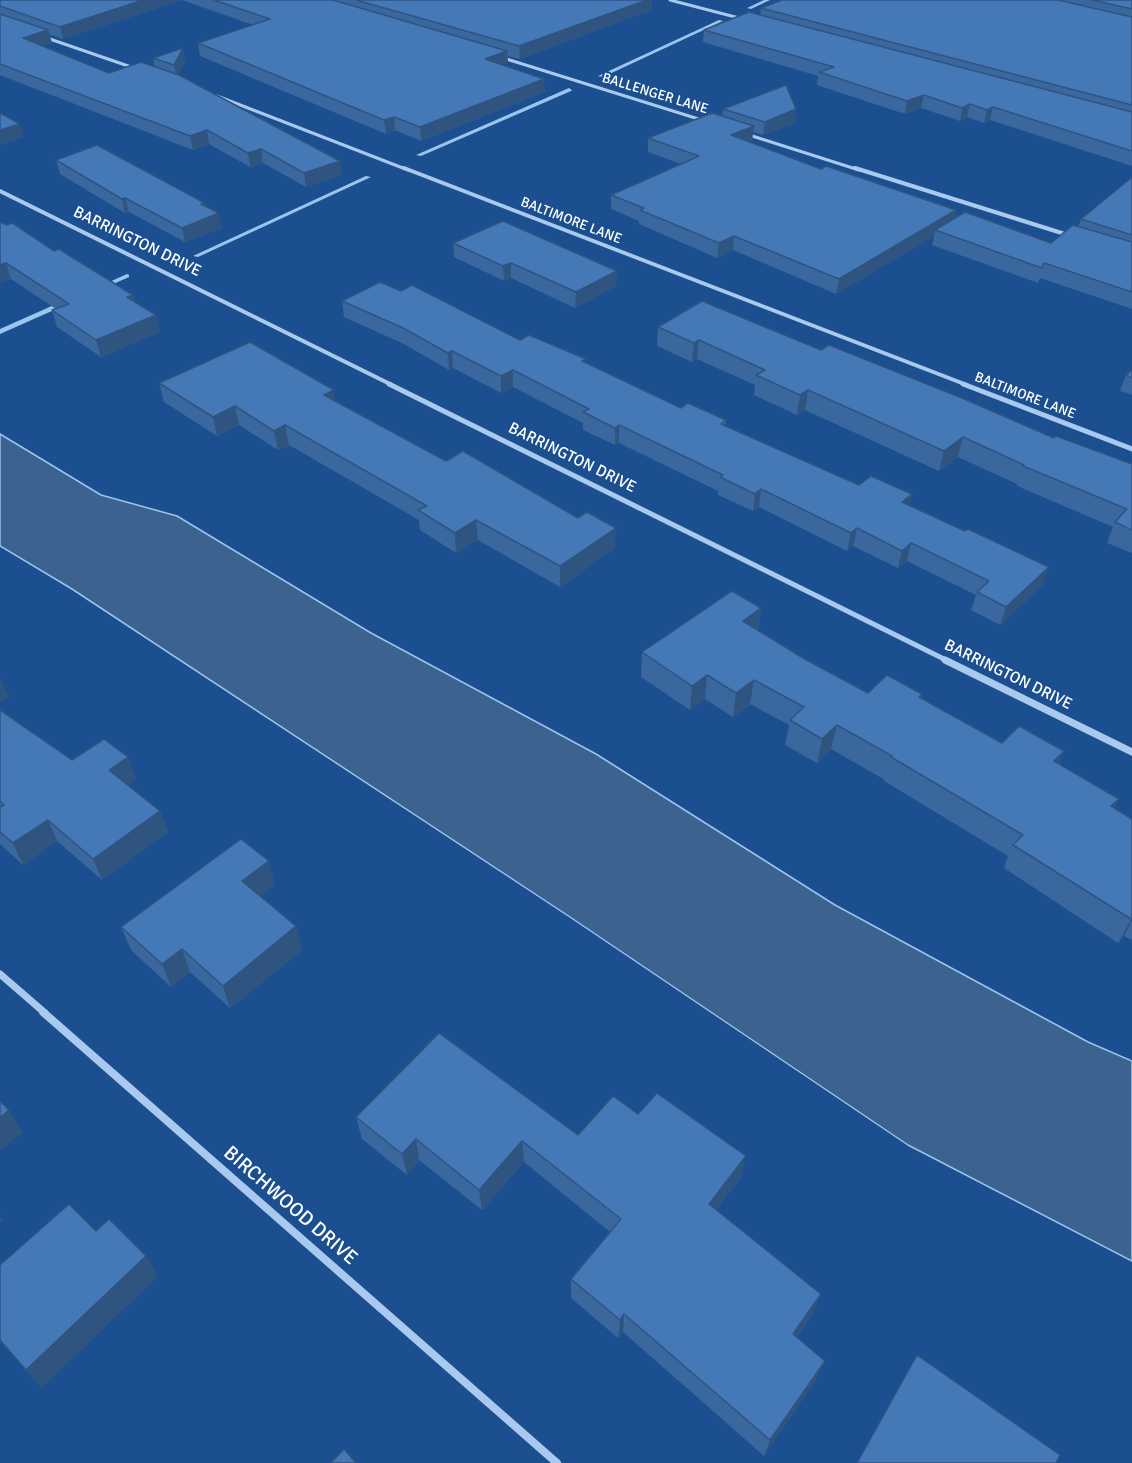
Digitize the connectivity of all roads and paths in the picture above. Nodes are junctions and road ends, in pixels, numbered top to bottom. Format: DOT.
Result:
graph roads {
  1 [pos="670,0"];
  2 [pos="746,20"];
  3 [pos="41,36"];
  4 [pos="498,57"];
  5 [pos="148,72"];
  6 [pos="213,95"];
  7 [pos="714,124"];
  8 [pos="737,131"];
  9 [pos="0,191"];
  10 [pos="1076,237"];
  11 [pos="1132,449"];
  12 [pos="1132,752"];
  13 [pos="0,974"];
  14 [pos="557,1463"];
  1 -- 2 [label="street"];
  3 -- 5 [label="street"];
  4 -- 7 [label="street, BALLENGER LANE"];
  6 -- 11 [label="street, BALTIMORE LANE"];
  8 -- 10 [label="street"];
  9 -- 12 [label="street, BARRINGTON DRIVE"];
  13 -- 14 [label="street, BIRCHWOOD DRIVE"];
}
